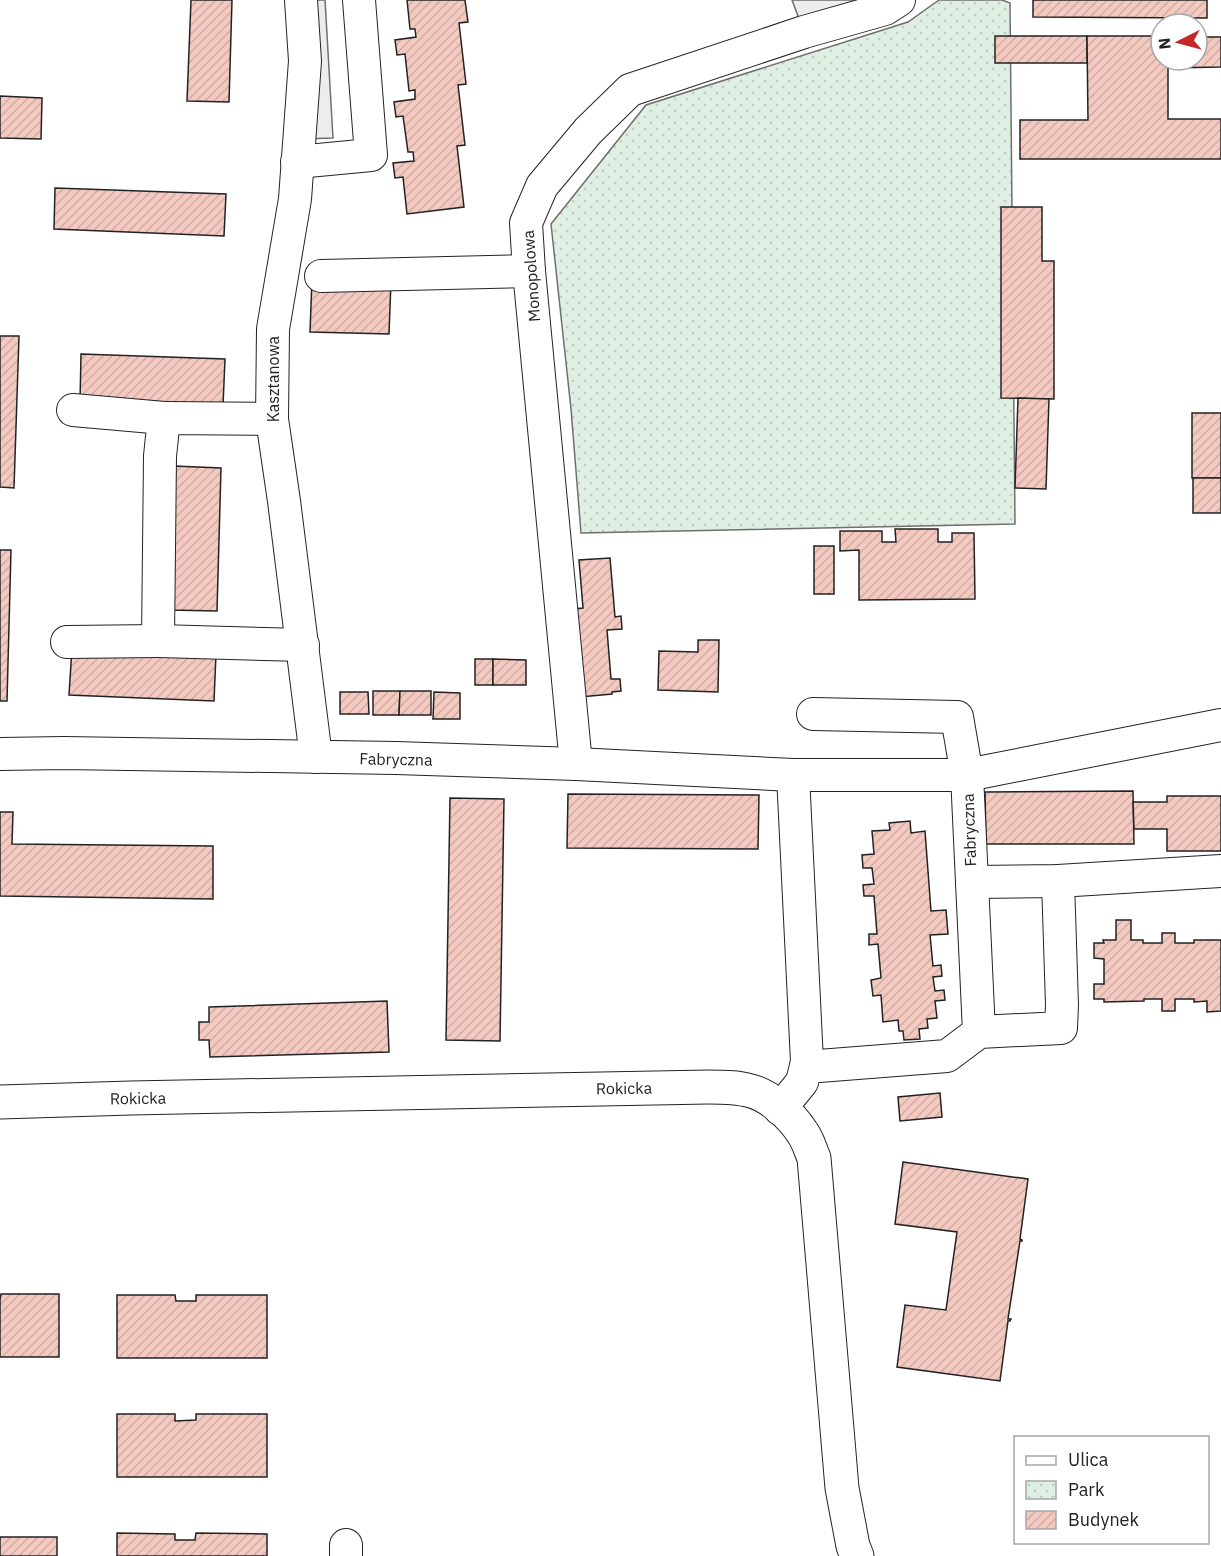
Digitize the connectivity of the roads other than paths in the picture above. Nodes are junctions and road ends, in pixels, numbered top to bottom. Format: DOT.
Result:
graph roads {
  1 [pos="301,0"];
  2 [pos="359,0"];
  3 [pos="892,4"];
  4 [pos="297,162"];
  5 [pos="530,271"];
  6 [pos="321,276"];
  7 [pos="73,410"];
  8 [pos="164,418"];
  9 [pos="272,419"];
  10 [pos="158,641"];
  11 [pos="67,642"];
  12 [pos="303,645"];
  13 [pos="813,714"];
  14 [pos="1221,725"];
  15 [pos="0,754"];
  16 [pos="316,757"];
  17 [pos="576,764"];
  18 [pos="793,775"];
  19 [pos="967,775"];
  20 [pos="1221,871"];
  21 [pos="1058,881"];
  22 [pos="972,882"];
  23 [pos="978,1032"];
  24 [pos="806,1067"];
  25 [pos="0,1102"];
  26 [pos="780,1109"];
  27 [pos="857,1556"];
  1 -- 4 [label="street, Kasztanowa"];
  2 -- 4 [label="street"];
  3 -- 5 [label="street, Monopolowa"];
  4 -- 9 [label="street, Kasztanowa"];
  5 -- 6 [label="street"];
  5 -- 17 [label="street, Monopolowa"];
  7 -- 8 [label="street"];
  8 -- 9 [label="street"];
  8 -- 10 [label="street"];
  9 -- 12 [label="street, Kasztanowa"];
  10 -- 11 [label="street"];
  10 -- 12 [label="street"];
  12 -- 16 [label="street, Kasztanowa"];
  13 -- 19 [label="street"];
  14 -- 19 [label="street"];
  15 -- 16 [label="street, Fabryczna"];
  16 -- 17 [label="street, Fabryczna"];
  17 -- 18 [label="street, Fabryczna"];
  18 -- 19 [label="street, Fabryczna"];
  18 -- 24 [label="street"];
  19 -- 22 [label="street, Fabryczna"];
  20 -- 21 [label="street, Fabryczna"];
  21 -- 22 [label="street, Fabryczna"];
  21 -- 23 [label="street"];
  22 -- 23 [label="street"];
  23 -- 24 [label="street"];
  24 -- 26 [label="street"];
  25 -- 26 [label="main road, Rokicka"];
  26 -- 27 [label="main road, Rokicka"];
}
